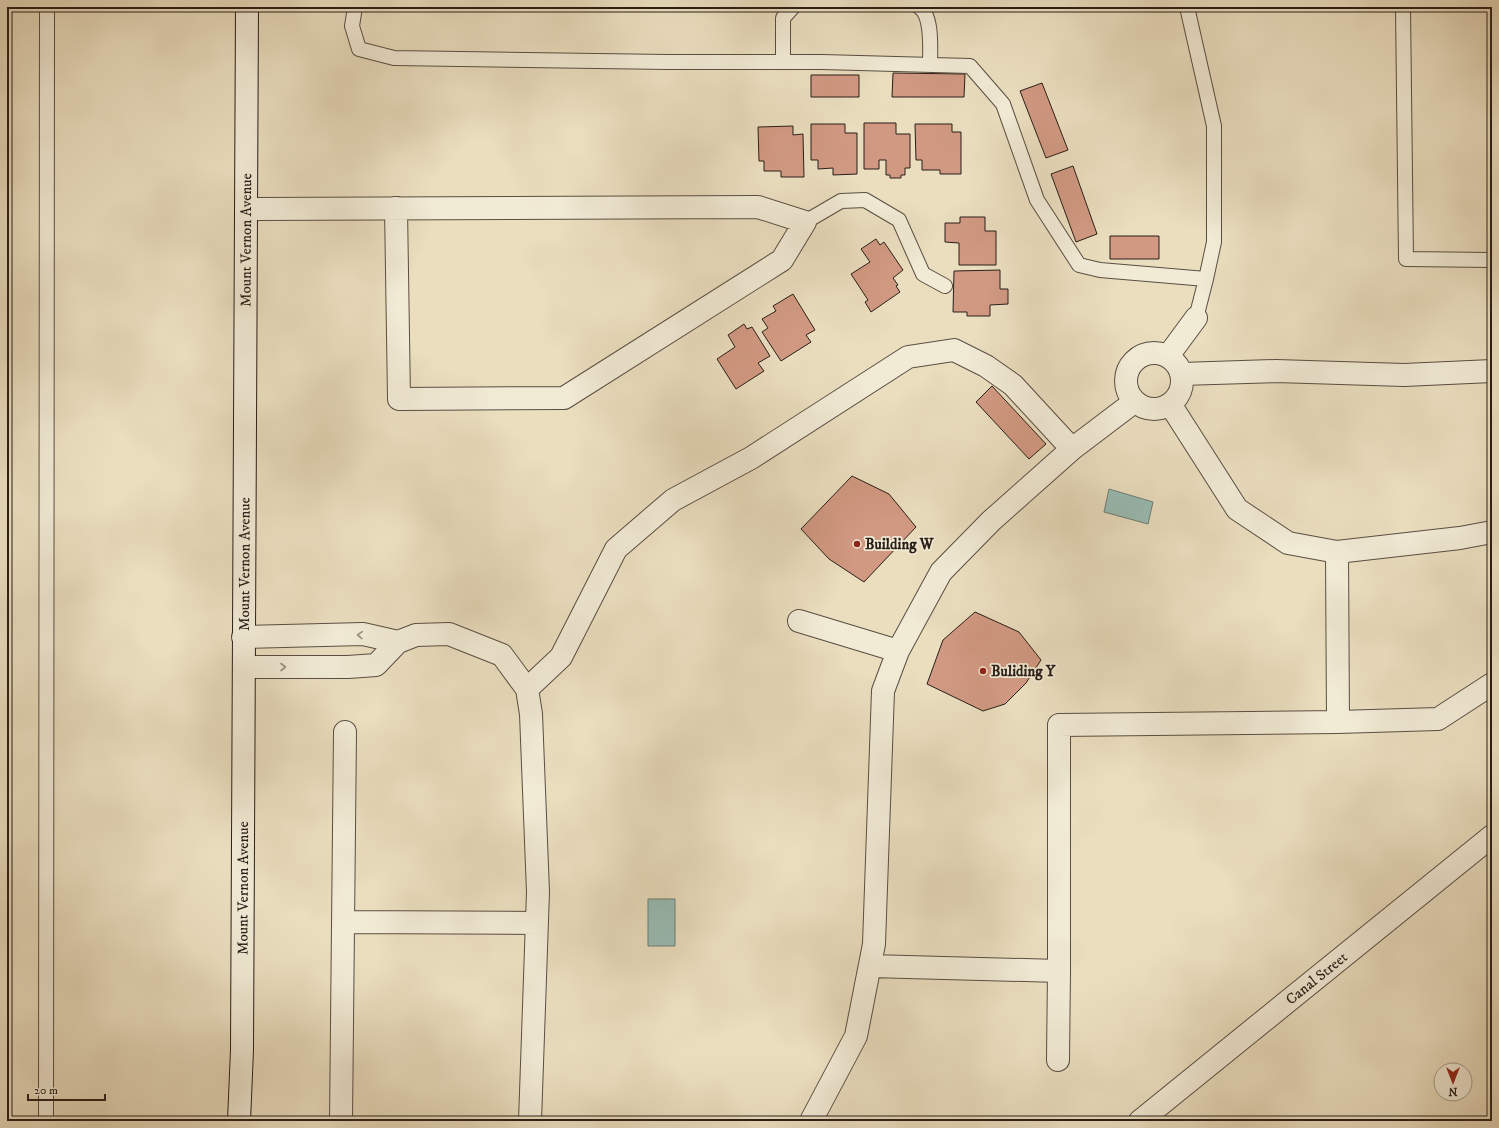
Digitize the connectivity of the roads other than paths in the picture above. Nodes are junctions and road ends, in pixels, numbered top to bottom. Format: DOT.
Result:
graph roads {
  1 [pos="48,7"];
  2 [pos="247,7"];
  3 [pos="355,7"];
  4 [pos="793,7"];
  5 [pos="919,7"];
  6 [pos="1187,7"];
  7 [pos="1403,7"];
  8 [pos="783,62"];
  9 [pos="930,65"];
  10 [pos="396,208"];
  11 [pos="246,209"];
  12 [pos="805,222"];
  13 [pos="1492,260"];
  14 [pos="1206,279"];
  15 [pos="946,286"];
  16 [pos="1196,318"];
  17 [pos="1168,356"];
  18 [pos="1492,372"];
  19 [pos="1182,374"];
  20 [pos="1134,402"];
  21 [pos="1170,404"];
  22 [pos="1072,449"];
  23 [pos="1492,532"];
  24 [pos="1336,552"];
  25 [pos="799,621"];
  26 [pos="244,637"];
  27 [pos="398,642"];
  28 [pos="898,651"];
  29 [pos="244,667"];
  30 [pos="1492,684"];
  31 [pos="527,689"];
  32 [pos="1338,722"];
  33 [pos="345,732"];
  34 [pos="1492,836"];
  35 [pos="344,922"];
  36 [pos="537,923"];
  37 [pos="870,966"];
  38 [pos="1059,971"];
  39 [pos="1058,1060"];
  40 [pos="46,1121"];
  41 [pos="239,1121"];
  42 [pos="341,1121"];
  43 [pos="530,1121"];
  44 [pos="810,1121"];
  45 [pos="1140,1121"];
  1 -- 40 [label="lane"];
  2 -- 11 [label="street, Mount Vernon Avenue"];
  3 -- 8 [label="lane"];
  4 -- 8 [label="lane"];
  5 -- 9 [label="lane"];
  6 -- 14 [label="lane"];
  7 -- 13 [label="lane"];
  8 -- 9 [label="lane"];
  9 -- 14 [label="lane"];
  10 -- 11 [label="street"];
  10 -- 12 [label="street"];
  10 -- 12 [label="street"];
  11 -- 26 [label="street, Mount Vernon Avenue"];
  12 -- 15 [label="lane"];
  14 -- 16 [label="lane"];
  16 -- 17 [label="street"];
  17 -- 19 [label="street"];
  17 -- 20 [label="street"];
  18 -- 19 [label="street"];
  19 -- 21 [label="street"];
  20 -- 21 [label="street"];
  20 -- 22 [label="street"];
  21 -- 24 [label="street"];
  22 -- 28 [label="street"];
  22 -- 31 [label="street"];
  23 -- 24 [label="street"];
  24 -- 32 [label="street"];
  25 -- 28 [label="street"];
  27 -- 26 [label="street, one-way"];
  26 -- 29 [label="street, Mount Vernon Avenue"];
  29 -- 27 [label="street, one-way"];
  27 -- 31 [label="street"];
  28 -- 37 [label="street"];
  29 -- 41 [label="street, Mount Vernon Avenue"];
  30 -- 32 [label="street"];
  31 -- 36 [label="street"];
  32 -- 38 [label="street"];
  33 -- 35 [label="street"];
  34 -- 45 [label="street, Canal Street"];
  35 -- 36 [label="street"];
  35 -- 42 [label="street"];
  36 -- 43 [label="street"];
  37 -- 38 [label="street"];
  37 -- 44 [label="street"];
  38 -- 39 [label="street"];
}
